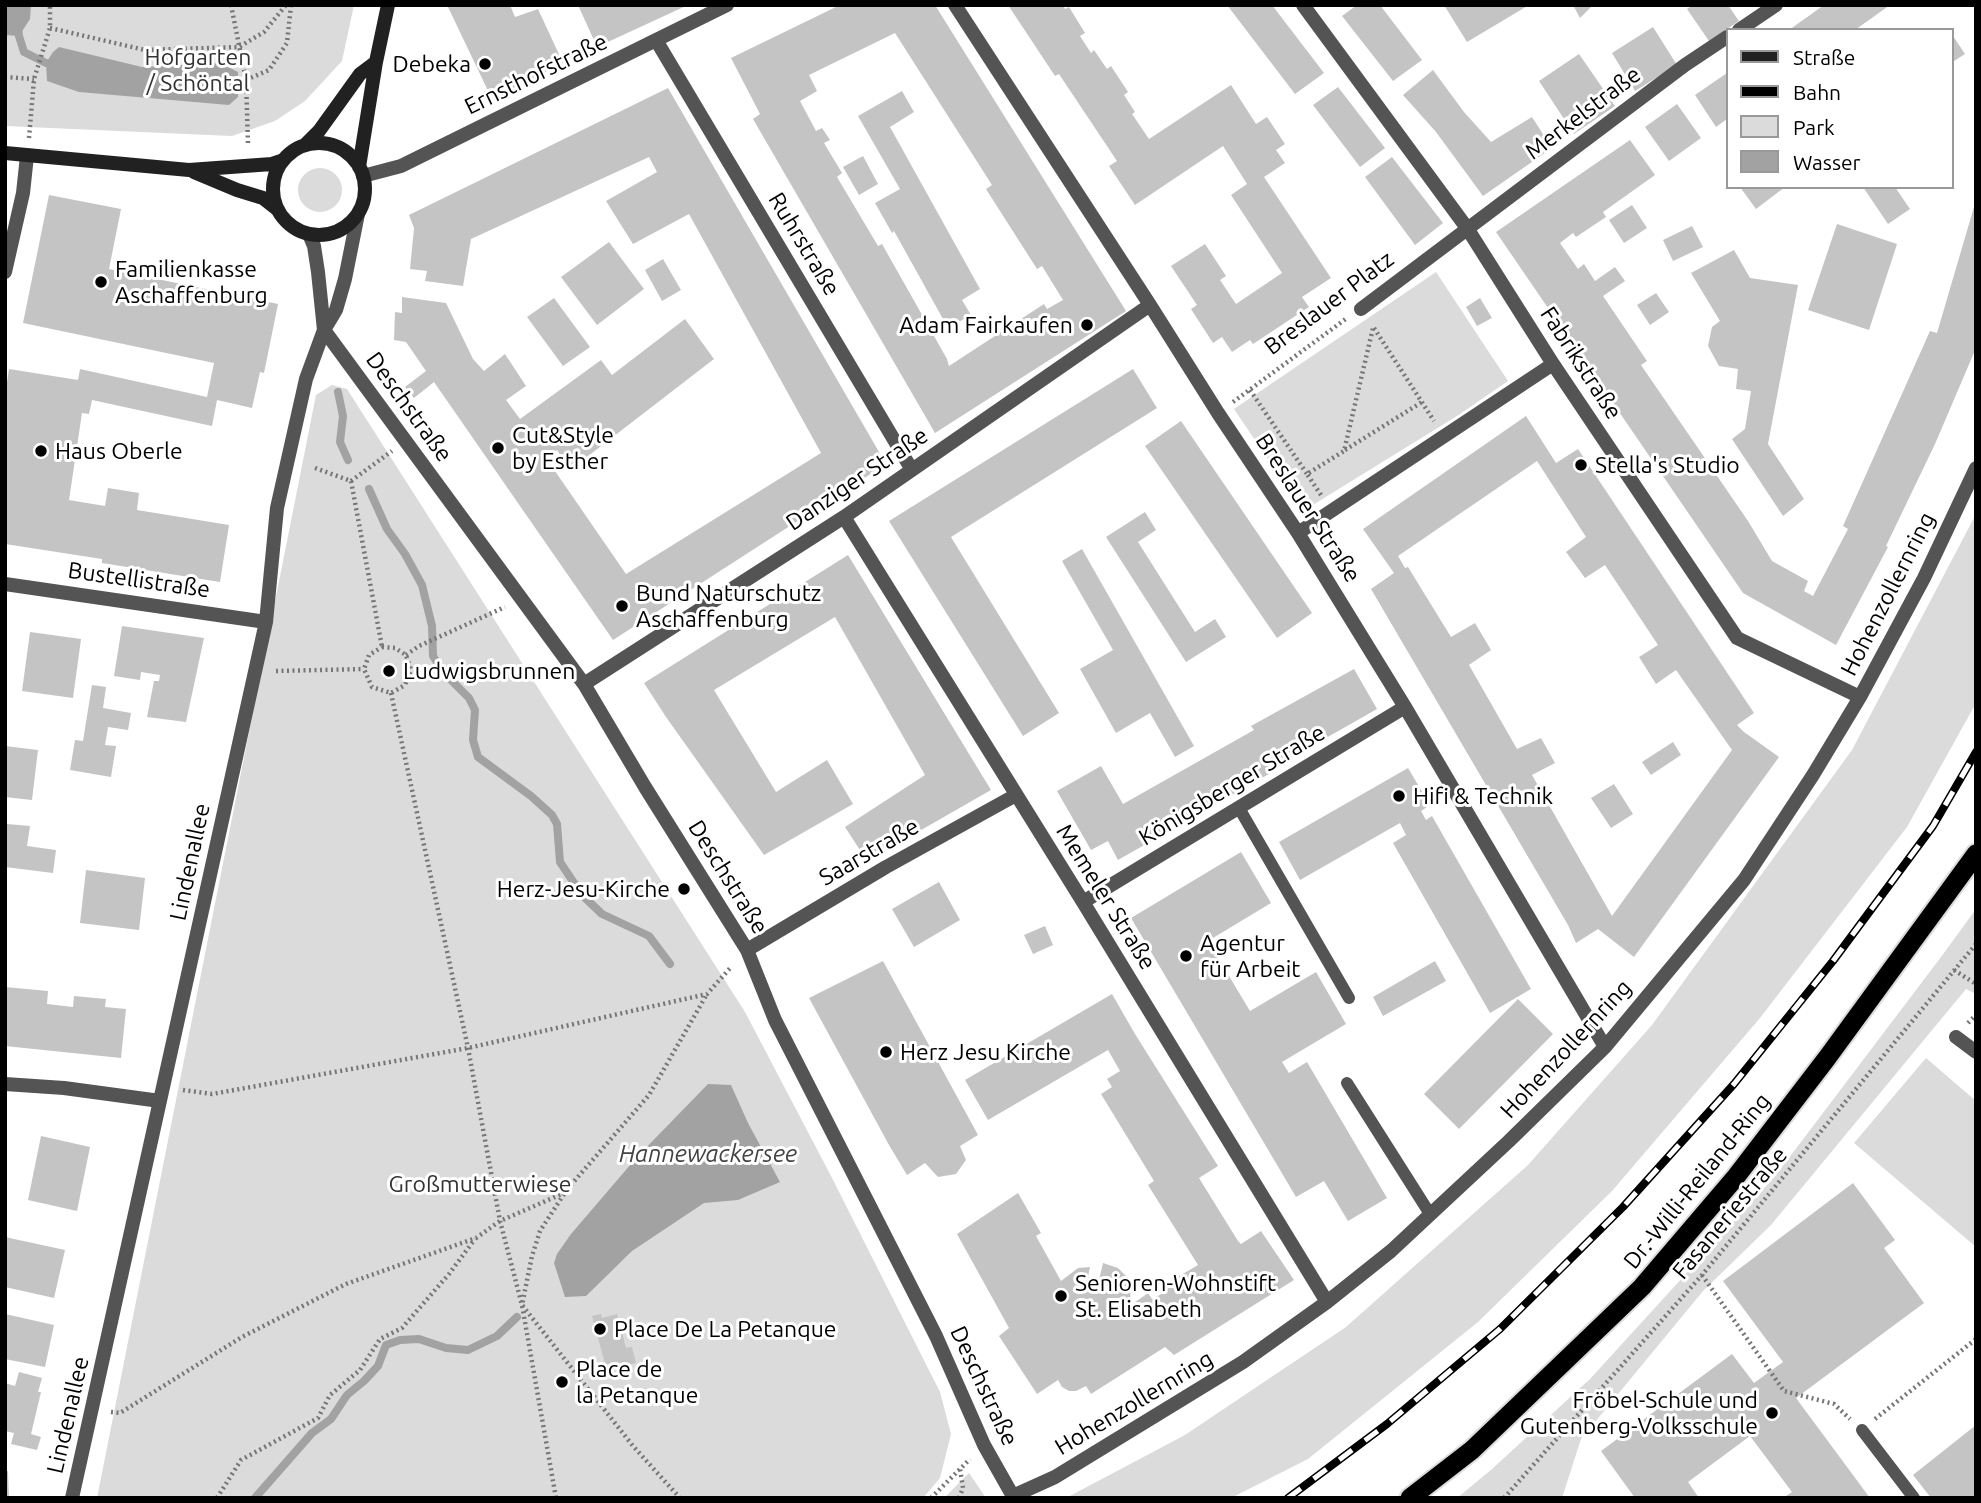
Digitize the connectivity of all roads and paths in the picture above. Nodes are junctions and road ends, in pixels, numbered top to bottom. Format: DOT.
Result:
graph roads {
  1 [pos="50,5"];
  2 [pos="232,5"];
  3 [pos="288,5"];
  4 [pos="388,5"];
  5 [pos="727,5"];
  6 [pos="955,5"];
  7 [pos="1303,5"];
  8 [pos="1776,5"];
  9 [pos="50,28"];
  10 [pos="1742,28"];
  11 [pos="1726,38"];
  12 [pos="656,40"];
  13 [pos="239,47"];
  14 [pos="376,62"];
  15 [pos="5,77"];
  16 [pos="34,79"];
  17 [pos="247,80"];
  18 [pos="248,144"];
  19 [pos="305,145"];
  20 [pos="5,153"];
  21 [pos="27,156"];
  22 [pos="281,161"];
  23 [pos="189,170"];
  24 [pos="361,172"];
  25 [pos="277,209"];
  26 [pos="358,214"];
  27 [pos="1467,228"];
  28 [pos="309,234"];
  29 [pos="5,272"];
  30 [pos="1150,305"];
  31 [pos="1361,309"];
  32 [pos="1373,328"];
  33 [pos="324,330"];
  34 [pos="1553,364"];
  35 [pos="1250,390"];
  36 [pos="1422,402"];
  37 [pos="1218,413"];
  38 [pos="1444,436"];
  39 [pos="393,451"];
  40 [pos="1344,451"];
  41 [pos="315,468"];
  42 [pos="1976,468"];
  43 [pos="912,470"];
  44 [pos="1307,474"];
  45 [pos="351,481"];
  46 [pos="1331,511"];
  47 [pos="844,517"];
  48 [pos="1298,533"];
  49 [pos="5,584"];
  50 [pos="522,599"];
  51 [pos="266,622"];
  52 [pos="382,647"];
  53 [pos="406,655"];
  54 [pos="364,669"];
  55 [pos="275,671"];
  56 [pos="584,684"];
  57 [pos="391,693"];
  58 [pos="1860,697"];
  59 [pos="1405,706"];
  60 [pos="1016,795"];
  61 [pos="1239,808"];
  62 [pos="1976,854"];
  63 [pos="1083,902"];
  64 [pos="1976,944"];
  65 [pos="747,950"];
  66 [pos="1954,970"];
  67 [pos="1976,984"];
  68 [pos="706,995"];
  69 [pos="1349,998"];
  70 [pos="1956,1037"];
  71 [pos="1605,1047"];
  72 [pos="468,1048"];
  73 [pos="1976,1052"];
  74 [pos="1347,1083"];
  75 [pos="5,1084"];
  76 [pos="162,1093"];
  77 [pos="564,1194"];
  78 [pos="1430,1214"];
  79 [pos="500,1221"];
  80 [pos="476,1238"];
  81 [pos="1702,1275"];
  82 [pos="1327,1302"];
  83 [pos="522,1305"];
  84 [pos="1976,1339"];
  85 [pos="120,1413"];
  86 [pos="1862,1430"];
  87 [pos="985,1445"];
  88 [pos="960,1468"];
  89 [pos="1014,1497"];
  90 [pos="72,1498"];
  91 [pos="217,1498"];
  92 [pos="556,1498"];
  93 [pos="680,1498"];
  94 [pos="931,1498"];
  95 [pos="959,1498"];
  96 [pos="1410,1498"];
  97 [pos="1504,1498"];
  98 [pos="1914,1498"];
  1 -- 9 [label="path"];
  2 -- 13 [label="path"];
  3 -- 13 [label="path"];
  3 -- 17 [label="path"];
  4 -- 14 [label="main road"];
  5 -- 12 [label="street, Ernsthofstraße"];
  6 -- 30 [label="street, Breslauer Straße"];
  7 -- 27 [label="street, Fabrikstraße"];
  8 -- 10 [label="street"];
  9 -- 13 [label="path"];
  9 -- 16 [label="path"];
  11 -- 27 [label="street, Merkelstraße"];
  12 -- 24 [label="street, Ernsthofstraße"];
  12 -- 43 [label="street, Ruhrstraße"];
  13 -- 17 [label="path"];
  14 -- 19 [label="main road"];
  14 -- 24 [label="main road"];
  15 -- 16 [label="path"];
  16 -- 21 [label="path"];
  17 -- 18 [label="path"];
  19 -- 22 [label="main road"];
  19 -- 24 [label="main road"];
  20 -- 21 [label="main road"];
  21 -- 23 [label="main road"];
  21 -- 29 [label="street"];
  22 -- 23 [label="main road"];
  22 -- 25 [label="main road"];
  23 -- 25 [label="main road"];
  24 -- 26 [label="main road"];
  25 -- 28 [label="main road"];
  26 -- 28 [label="main road"];
  26 -- 33 [label="street"];
  27 -- 31 [label="street, Breslauer Platz"];
  27 -- 34 [label="street, Fabrikstraße"];
  28 -- 33 [label="street, Lindenallee"];
  30 -- 37 [label="street, Breslauer Straße"];
  30 -- 43 [label="street, Danziger Straße"];
  31 -- 32 [label="path"];
  31 -- 35 [label="path, Breslauer Platz"];
  32 -- 36 [label="path"];
  32 -- 40 [label="path"];
  33 -- 50 [label="street, Deschstraße"];
  33 -- 51 [label="street, Lindenallee"];
  34 -- 38 [label="street"];
  34 -- 58 [label="street, Fabrikstraße"];
  35 -- 37 [label="path, Breslauer Platz"];
  35 -- 44 [label="path"];
  36 -- 38 [label="path"];
  36 -- 40 [label="path"];
  37 -- 48 [label="street, Breslauer Straße"];
  38 -- 46 [label="street"];
  39 -- 45 [label="path"];
  40 -- 44 [label="path"];
  41 -- 45 [label="path"];
  42 -- 58 [label="street, Hohenzollernring"];
  43 -- 47 [label="street, Danziger Straße"];
  44 -- 46 [label="path"];
  45 -- 52 [label="path"];
  46 -- 48 [label="street"];
  47 -- 56 [label="street, Danziger Straße"];
  47 -- 60 [label="street, Memeler Straße"];
  48 -- 59 [label="street, Breslauer Straße"];
  49 -- 51 [label="street, Bustellistraße"];
  50 -- 53 [label="path"];
  50 -- 56 [label="street, Deschstraße"];
  51 -- 76 [label="street, Lindenallee"];
  52 -- 53 [label="path"];
  52 -- 54 [label="path"];
  53 -- 57 [label="path"];
  54 -- 55 [label="path"];
  54 -- 57 [label="path"];
  56 -- 65 [label="street, Deschstraße"];
  57 -- 72 [label="path"];
  58 -- 71 [label="street, Hohenzollernring"];
  59 -- 61 [label="street, Königsberger Straße"];
  59 -- 71 [label="street, Breslauer Straße"];
  60 -- 63 [label="street, Memeler Straße"];
  60 -- 65 [label="street, Saarstraße"];
  61 -- 63 [label="street, Königsberger Straße"];
  61 -- 69 [label="lane"];
  62 -- 96 [label="highway, Dr.-Willi-Reiland-Ring"];
  63 -- 82 [label="street, Memeler Straße"];
  64 -- 66 [label="path, Fasaneriestraße"];
  65 -- 68 [label="path"];
  65 -- 87 [label="street, Deschstraße"];
  66 -- 67 [label="path"];
  66 -- 81 [label="path, Fasaneriestraße"];
  68 -- 72 [label="path"];
  68 -- 77 [label="path"];
  70 -- 73 [label="street"];
  71 -- 78 [label="street, Hohenzollernring"];
  72 -- 76 [label="path"];
  72 -- 79 [label="path"];
  74 -- 78 [label="lane"];
  75 -- 76 [label="street"];
  76 -- 90 [label="street, Lindenallee"];
  77 -- 79 [label="path"];
  77 -- 83 [label="path"];
  78 -- 82 [label="street, Hohenzollernring"];
  79 -- 80 [label="path"];
  79 -- 83 [label="path"];
  80 -- 85 [label="path"];
  80 -- 91 [label="path"];
  81 -- 86 [label="path"];
  81 -- 97 [label="path, Fasaneriestraße"];
  82 -- 89 [label="street, Hohenzollernring"];
  83 -- 92 [label="path"];
  83 -- 93 [label="path"];
  84 -- 86 [label="path"];
  86 -- 98 [label="lane"];
  87 -- 88 [label="path"];
  87 -- 89 [label="street, Deschstraße"];
  88 -- 94 [label="path"];
  88 -- 95 [label="path"];
}
